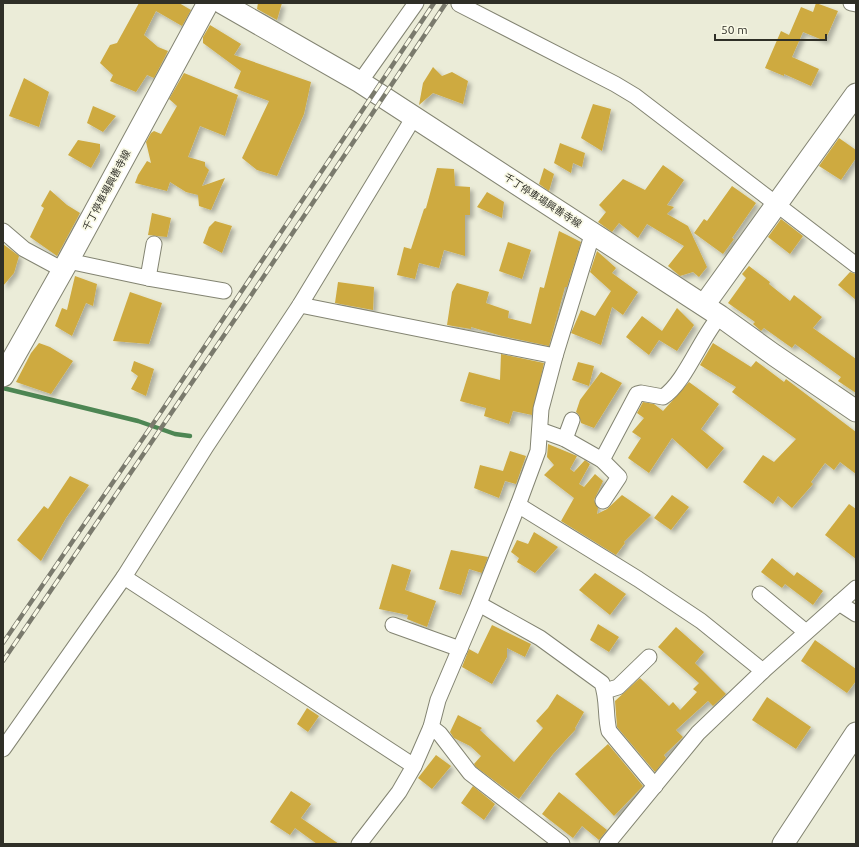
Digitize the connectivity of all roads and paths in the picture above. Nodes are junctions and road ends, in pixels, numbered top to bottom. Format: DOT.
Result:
graph roads {
  1 [pos="208,3"];
  2 [pos="222,3"];
  3 [pos="416,3"];
  4 [pos="851,3"];
  5 [pos="459,4"];
  6 [pos="856,4"];
  7 [pos="360,82"];
  8 [pos="856,94"];
  9 [pos="414,117"];
  10 [pos="776,205"];
  11 [pos="3,231"];
  12 [pos="593,232"];
  13 [pos="154,244"];
  14 [pos="66,265"];
  15 [pos="856,265"];
  16 [pos="148,278"];
  17 [pos="224,291"];
  18 [pos="300,305"];
  19 [pos="712,310"];
  20 [pos="555,356"];
  21 [pos="3,376"];
  22 [pos="856,411"];
  23 [pos="572,420"];
  24 [pos="540,430"];
  25 [pos="565,439"];
  26 [pos="602,460"];
  27 [pos="603,501"];
  28 [pos="518,505"];
  29 [pos="124,577"];
  30 [pos="856,588"];
  31 [pos="760,594"];
  32 [pos="839,603"];
  33 [pos="479,604"];
  34 [pos="856,614"];
  35 [pos="393,625"];
  36 [pos="806,632"];
  37 [pos="460,649"];
  38 [pos="650,657"];
  39 [pos="763,671"];
  40 [pos="605,691"];
  41 [pos="431,727"];
  42 [pos="856,733"];
  43 [pos="3,750"];
  44 [pos="414,766"];
  45 [pos="655,786"];
  46 [pos="359,844"];
  47 [pos="562,844"];
  48 [pos="607,844"];
  49 [pos="783,844"];
  1 -- 14 [label="main road, 千丁停車場興善寺線"];
  2 -- 7 [label="main road, 千丁停車場興善寺線"];
  3 -- 7 [label="street"];
  4 -- 6 [label="street"];
  5 -- 10 [label="street"];
  7 -- 9 [label="main road, 千丁停車場興善寺線"];
  8 -- 10 [label="main road"];
  9 -- 12 [label="main road, 千丁停車場興善寺線"];
  9 -- 18 [label="street"];
  10 -- 15 [label="street"];
  10 -- 19 [label="main road"];
  11 -- 14 [label="street"];
  12 -- 19 [label="main road, 千丁停車場興善寺線"];
  12 -- 20 [label="street"];
  13 -- 16 [label="street"];
  14 -- 16 [label="street"];
  14 -- 21 [label="main road, 千丁停車場興善寺線"];
  16 -- 17 [label="street"];
  18 -- 20 [label="street"];
  18 -- 29 [label="street"];
  19 -- 22 [label="main road, 千丁停車場興善寺線"];
  19 -- 26 [label="street"];
  20 -- 24 [label="street"];
  23 -- 25 [label="street"];
  24 -- 25 [label="street"];
  24 -- 28 [label="street"];
  25 -- 26 [label="street"];
  26 -- 27 [label="street"];
  28 -- 33 [label="street"];
  28 -- 39 [label="street"];
  29 -- 43 [label="street"];
  29 -- 44 [label="street"];
  30 -- 32 [label="street"];
  31 -- 36 [label="street"];
  32 -- 34 [label="street"];
  32 -- 36 [label="street"];
  33 -- 37 [label="street"];
  33 -- 40 [label="street"];
  35 -- 37 [label="street"];
  36 -- 39 [label="street"];
  37 -- 41 [label="street"];
  38 -- 40 [label="street"];
  39 -- 45 [label="street"];
  40 -- 45 [label="street"];
  41 -- 44 [label="street"];
  41 -- 47 [label="street"];
  42 -- 49 [label="main road"];
  44 -- 46 [label="street"];
  45 -- 48 [label="street"];
}
